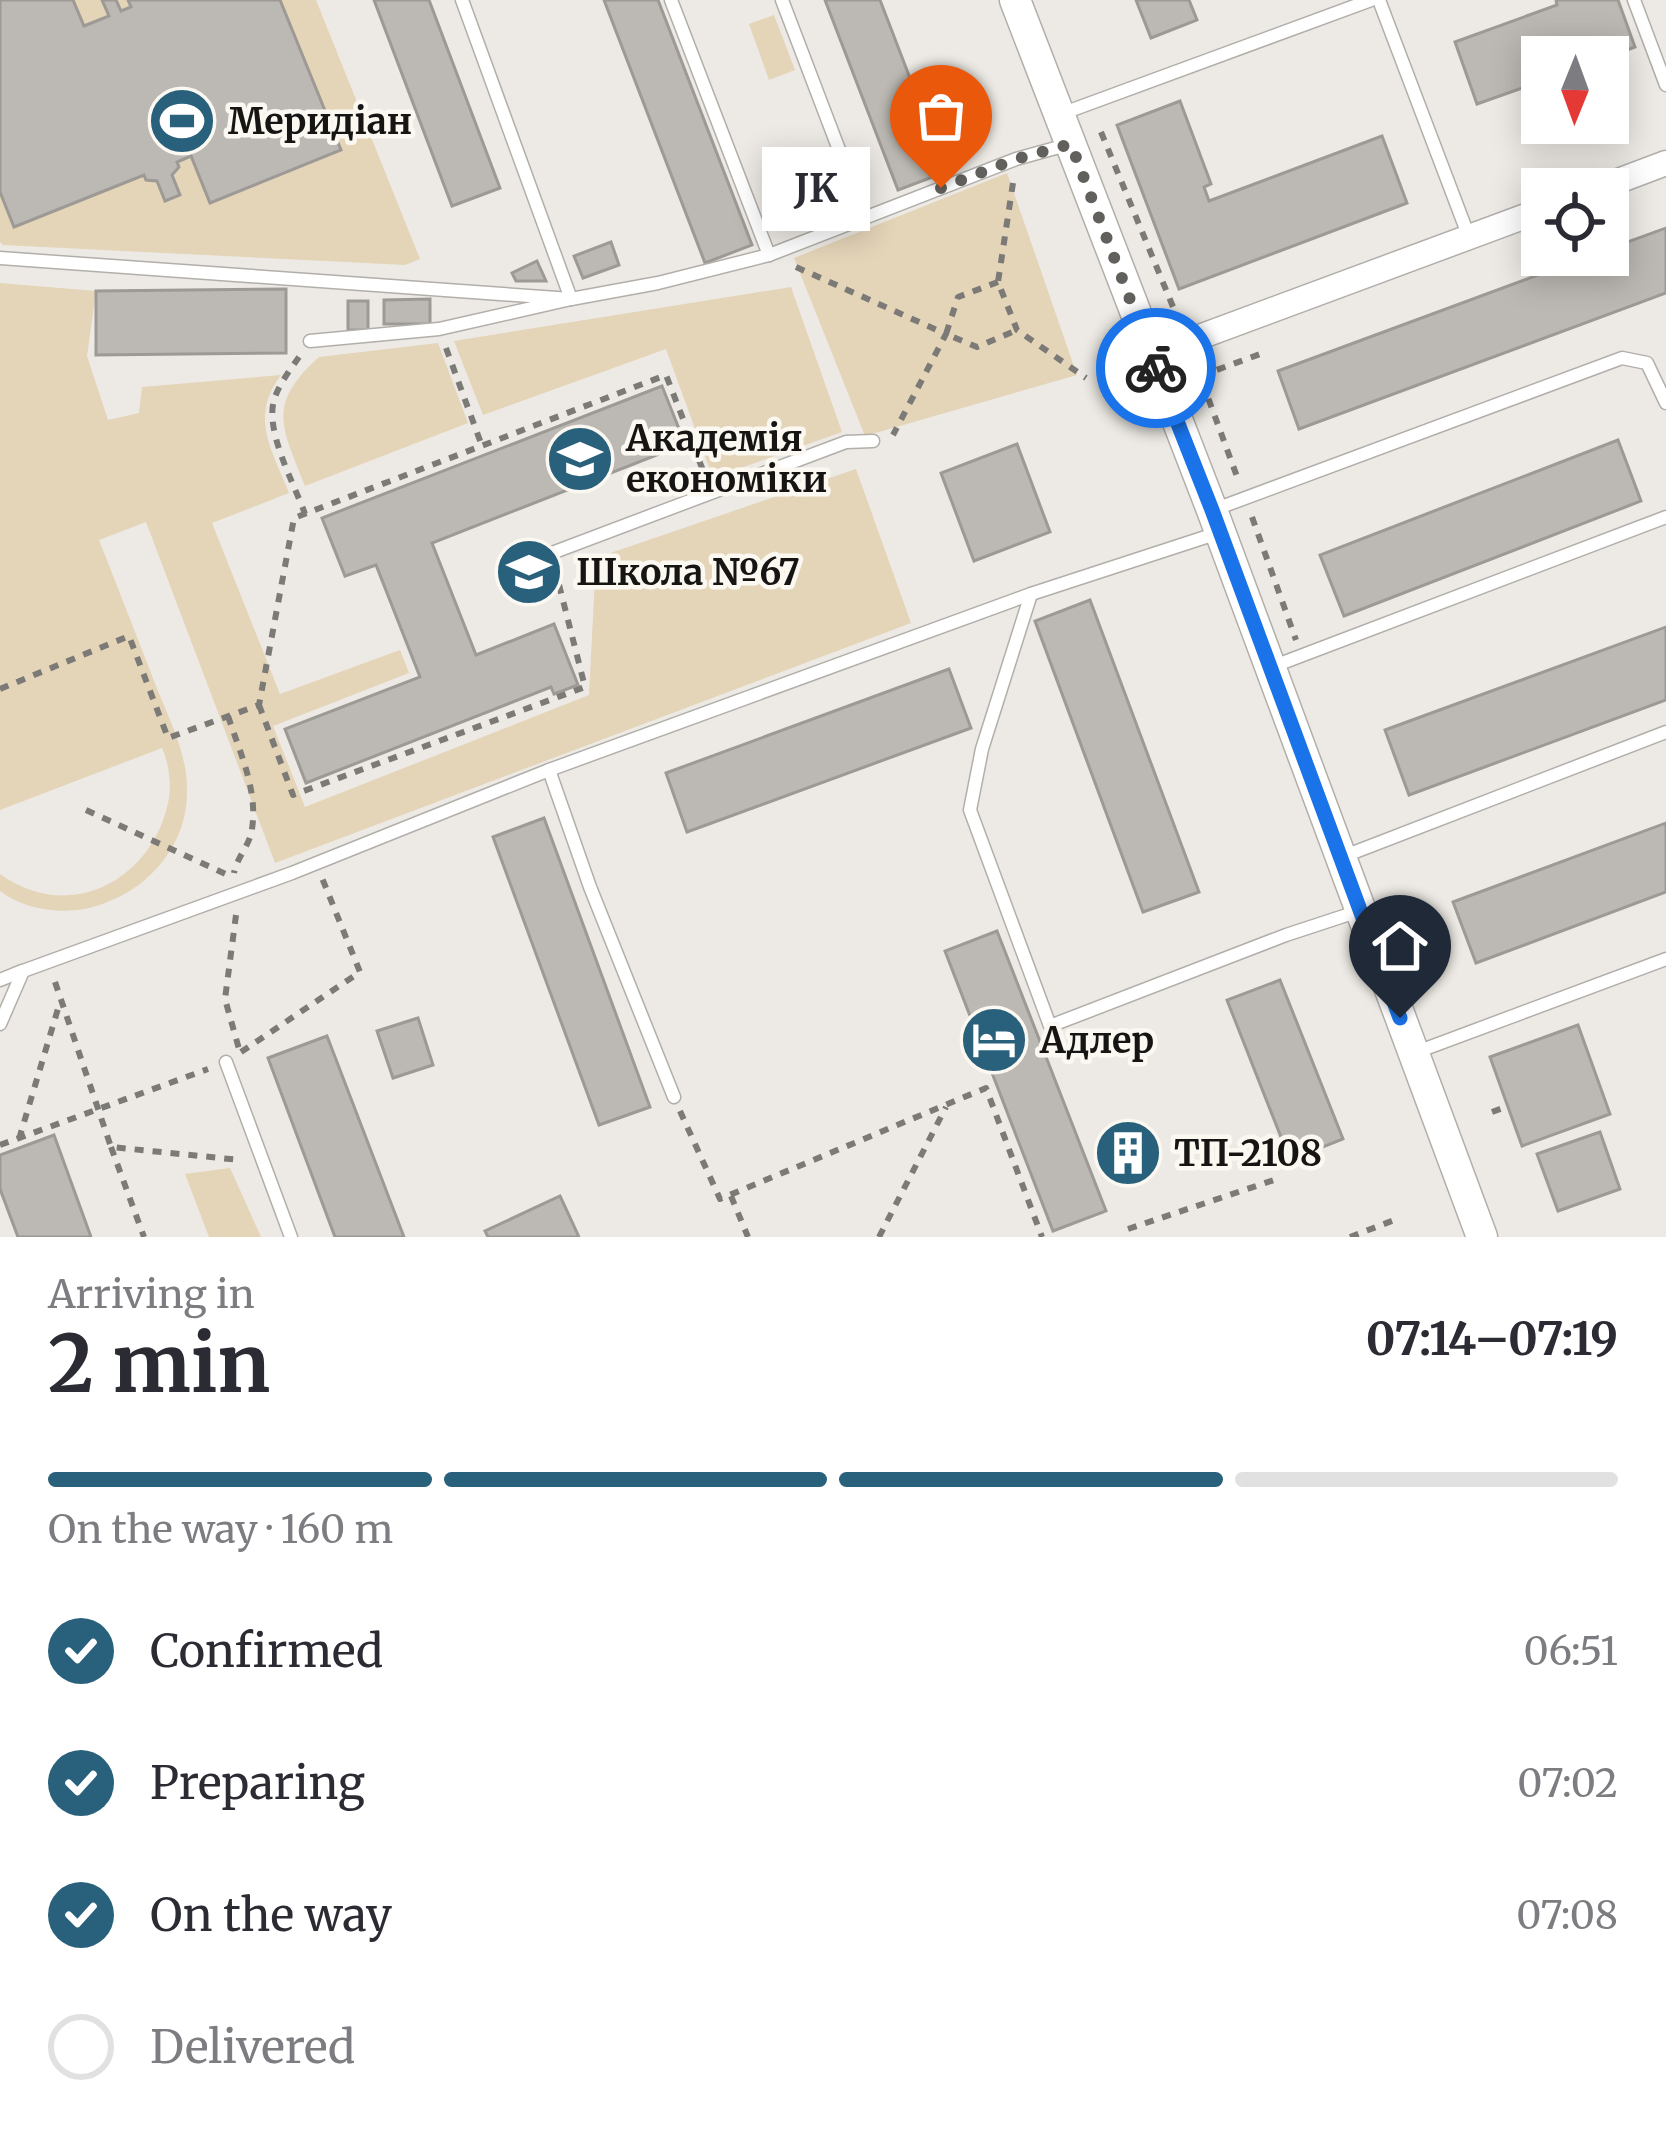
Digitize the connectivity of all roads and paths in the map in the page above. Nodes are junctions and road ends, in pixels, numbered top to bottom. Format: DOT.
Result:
graph roads {
  1 [pos="462,0"];
  2 [pos="671,0"];
  3 [pos="782,0"];
  4 [pos="1015,0"];
  5 [pos="1375,0"];
  6 [pos="1634,0"];
  7 [pos="1666,85"];
  8 [pos="1065,129"];
  9 [pos="1016,159"];
  10 [pos="1666,163"];
  11 [pos="1629,177"];
  12 [pos="865,218"];
  13 [pos="1521,218"];
  14 [pos="1469,237"];
  15 [pos="769,255"];
  16 [pos="0,258"];
  17 [pos="998,282"];
  18 [pos="571,299"];
  19 [pos="439,329"];
  20 [pos="1017,330"];
  21 [pos="946,334"];
  22 [pos="310,341"];
  23 [pos="1263,352"];
  24 [pos="1151,355"];
  25 [pos="1200,376"];
  26 [pos="1086,378"];
  27 [pos="1666,403"];
  28 [pos="893,435"];
  29 [pos="873,441"];
  30 [pos="482,446"];
  31 [pos="712,493"];
  32 [pos="305,514"];
  33 [pos="1666,517"];
  34 [pos="1216,521"];
  35 [pos="551,554"];
  36 [pos="520,565"];
  37 [pos="1031,594"];
  38 [pos="1270,668"];
  39 [pos="0,689"];
  40 [pos="260,705"];
  41 [pos="228,716"];
  42 [pos="1666,732"];
  43 [pos="549,770"];
  44 [pos="86,810"];
  45 [pos="1340,857"];
  46 [pos="316,863"];
  47 [pos="239,892"];
  48 [pos="1360,911"];
  49 [pos="49,961"];
  50 [pos="1665,961"];
  51 [pos="23,970"];
  52 [pos="0,980"];
  53 [pos="61,999"];
  54 [pos="0,1024"];
  55 [pos="241,1052"];
  56 [pos="1414,1053"];
  57 [pos="226,1062"];
  58 [pos="674,1097"];
  59 [pos="948,1104"];
  60 [pos="1508,1106"];
  61 [pos="98,1111"];
  62 [pos="1492,1112"];
  63 [pos="19,1139"];
  64 [pos="0,1145"];
  65 [pos="111,1147"];
  66 [pos="263,1162"];
  67 [pos="1277,1179"];
  68 [pos="730,1195"];
  69 [pos="1397,1219"];
  70 [pos="1128,1229"];
  71 [pos="144,1237"];
  72 [pos="291,1237"];
  73 [pos="748,1237"];
  74 [pos="879,1237"];
  75 [pos="1042,1237"];
  76 [pos="1350,1237"];
  77 [pos="1482,1237"];
  1 -- 18 [label="lane"];
  2 -- 15 [label="lane"];
  3 -- 12 [label="lane"];
  4 -- 8 [label="street"];
  5 -- 8 [label="lane"];
  5 -- 14 [label="lane"];
  6 -- 7 [label="lane"];
  8 -- 9 [label="lane"];
  8 -- 24 [label="street"];
  9 -- 12 [label="lane"];
  9 -- 17 [label="path"];
  10 -- 11 [label="street"];
  12 -- 15 [label="lane"];
  13 -- 14 [label="street"];
  14 -- 24 [label="street"];
  15 -- 18 [label="lane"];
  15 -- 21 [label="path"];
  16 -- 18 [label="lane"];
  17 -- 20 [label="path"];
  17 -- 21 [label="path"];
  18 -- 19 [label="lane"];
  19 -- 22 [label="lane"];
  19 -- 30 [label="path"];
  20 -- 21 [label="path"];
  20 -- 26 [label="path"];
  21 -- 28 [label="path"];
  22 -- 32 [label="path"];
  23 -- 25 [label="path"];
  24 -- 34 [label="street"];
  27 -- 34 [label="lane"];
  29 -- 31 [label="lane"];
  30 -- 31 [label="path"];
  30 -- 32 [label="path"];
  31 -- 35 [label="lane"];
  32 -- 40 [label="path"];
  33 -- 38 [label="lane"];
  34 -- 37 [label="lane"];
  34 -- 38 [label="street"];
  35 -- 36 [label="lane"];
  35 -- 40 [label="path"];
  37 -- 43 [label="lane"];
  37 -- 48 [label="lane"];
  38 -- 45 [label="street"];
  39 -- 41 [label="path"];
  40 -- 41 [label="path"];
  41 -- 44 [label="path"];
  42 -- 45 [label="lane"];
  43 -- 46 [label="lane"];
  43 -- 58 [label="lane"];
  45 -- 48 [label="street"];
  46 -- 47 [label="lane"];
  46 -- 55 [label="path"];
  47 -- 49 [label="lane"];
  47 -- 55 [label="path"];
  48 -- 56 [label="street"];
  49 -- 51 [label="lane"];
  49 -- 53 [label="path"];
  50 -- 56 [label="lane"];
  51 -- 52 [label="lane"];
  51 -- 54 [label="lane"];
  53 -- 61 [label="path"];
  53 -- 63 [label="path"];
  55 -- 57 [label="path"];
  56 -- 77 [label="street"];
  57 -- 61 [label="path"];
  57 -- 66 [label="lane"];
  58 -- 68 [label="path"];
  59 -- 68 [label="path"];
  59 -- 74 [label="path"];
  59 -- 75 [label="path"];
  60 -- 62 [label="path"];
  61 -- 63 [label="path"];
  61 -- 65 [label="path"];
  63 -- 64 [label="path"];
  65 -- 66 [label="path"];
  65 -- 71 [label="path"];
  66 -- 72 [label="lane"];
  67 -- 70 [label="path"];
  68 -- 73 [label="path"];
  69 -- 76 [label="path"];
}
